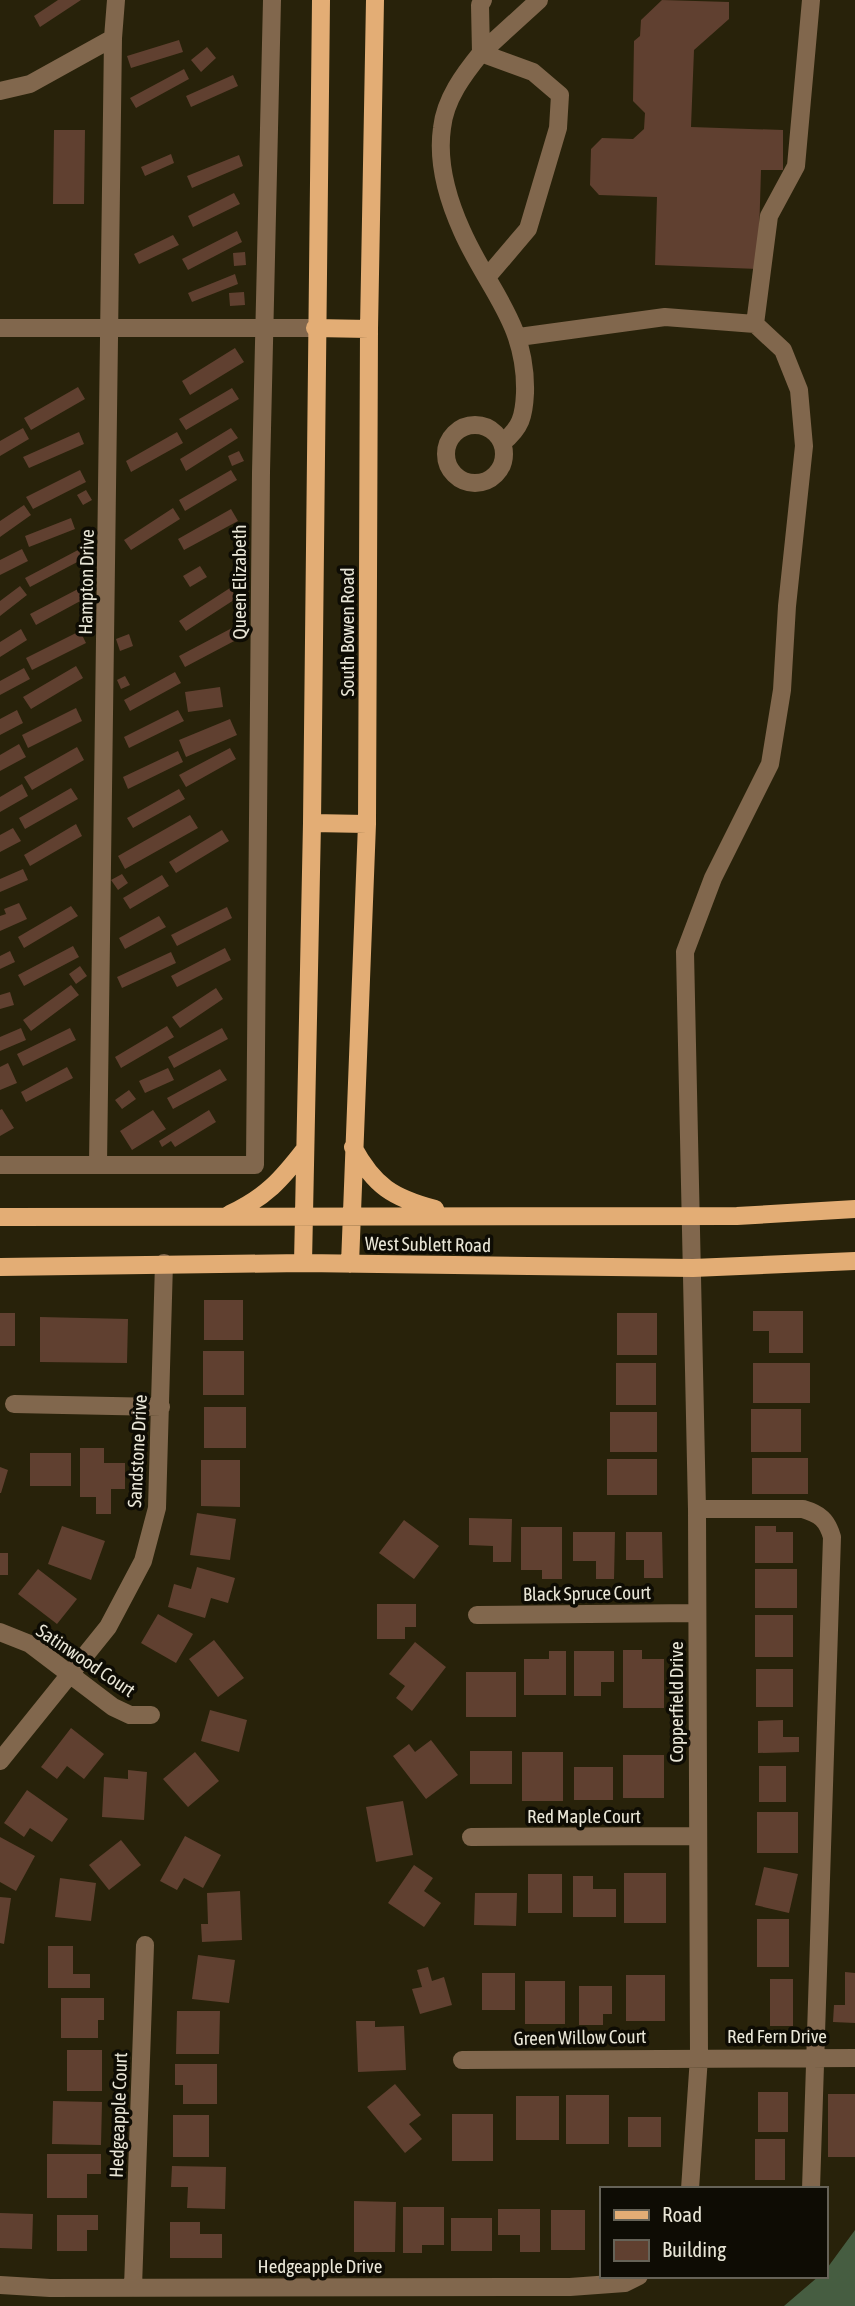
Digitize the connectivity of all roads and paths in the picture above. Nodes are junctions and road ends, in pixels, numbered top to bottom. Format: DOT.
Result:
graph roads {
  1 [pos="116,0"];
  2 [pos="272,0"];
  3 [pos="321,0"];
  4 [pos="375,0"];
  5 [pos="483,0"];
  6 [pos="539,0"];
  7 [pos="811,0"];
  8 [pos="113,38"];
  9 [pos="481,53"];
  10 [pos="0,91"];
  11 [pos="488,276"];
  12 [pos="755,324"];
  13 [pos="0,328"];
  14 [pos="264,328"];
  15 [pos="315,328"];
  16 [pos="111,329"];
  17 [pos="369,330"];
  18 [pos="519,337"];
  19 [pos="502,443"];
  20 [pos="312,823"];
  21 [pos="367,824"];
  22 [pos="353,1147"];
  23 [pos="305,1149"];
  24 [pos="0,1166"];
  25 [pos="98,1166"];
  26 [pos="855,1209"];
  27 [pos="463,1215"];
  28 [pos="691,1215"];
  29 [pos="226,1216"];
  30 [pos="304,1216"];
  31 [pos="350,1216"];
  32 [pos="0,1217"];
  33 [pos="855,1261"];
  34 [pos="164,1263"];
  35 [pos="303,1263"];
  36 [pos="350,1264"];
  37 [pos="0,1267"];
  38 [pos="693,1268"];
  39 [pos="14,1404"];
  40 [pos="162,1406"];
  41 [pos="697,1509"];
  42 [pos="697,1613"];
  43 [pos="477,1615"];
  44 [pos="0,1632"];
  45 [pos="71,1674"];
  46 [pos="151,1715"];
  47 [pos="0,1761"];
  48 [pos="698,1836"];
  49 [pos="471,1837"];
  50 [pos="145,1944"];
  51 [pos="699,2057"];
  52 [pos="816,2057"];
  53 [pos="855,2058"];
  54 [pos="462,2060"];
  55 [pos="690,2187"];
  56 [pos="811,2187"];
  57 [pos="635,2278"];
  58 [pos="0,2285"];
  59 [pos="134,2287"];
  1 -- 8 [label="street, Hampton Drive"];
  2 -- 14 [label="street, Queen Elizabeth"];
  3 -- 15 [label="main road, South Bowen Road"];
  4 -- 17 [label="main road, South Bowen Road"];
  5 -- 9 [label="street"];
  6 -- 9 [label="street"];
  7 -- 12 [label="street"];
  8 -- 10 [label="street"];
  8 -- 16 [label="street, Hampton Drive"];
  9 -- 11 [label="street"];
  9 -- 11 [label="street"];
  11 -- 18 [label="street"];
  12 -- 18 [label="street"];
  12 -- 28 [label="street, Copperfield Drive"];
  13 -- 16 [label="street"];
  14 -- 15 [label="street"];
  14 -- 16 [label="street"];
  14 -- 25 [label="street, Queen Elizabeth"];
  15 -- 17 [label="main road"];
  15 -- 20 [label="main road, South Bowen Road"];
  16 -- 25 [label="street, Hampton Drive"];
  17 -- 21 [label="main road, South Bowen Road"];
  18 -- 19 [label="street"];
  20 -- 21 [label="main road"];
  20 -- 23 [label="main road, South Bowen Road"];
  21 -- 22 [label="main road, South Bowen Road"];
  22 -- 27 [label="main road"];
  22 -- 31 [label="main road, South Bowen Road"];
  23 -- 29 [label="main road"];
  23 -- 30 [label="main road, South Bowen Road"];
  24 -- 25 [label="street"];
  26 -- 28 [label="main road, West Sublett Road"];
  27 -- 28 [label="main road, West Sublett Road"];
  27 -- 31 [label="main road, West Sublett Road"];
  28 -- 38 [label="street, Copperfield Drive"];
  29 -- 30 [label="main road, West Sublett Road"];
  29 -- 32 [label="main road, West Sublett Road"];
  30 -- 31 [label="main road, West Sublett Road"];
  30 -- 35 [label="main road, South Bowen Road"];
  31 -- 36 [label="main road, South Bowen Road"];
  33 -- 38 [label="main road, West Sublett Road"];
  34 -- 35 [label="main road, West Sublett Road"];
  34 -- 37 [label="main road, West Sublett Road"];
  34 -- 40 [label="street, Sandstone Drive"];
  35 -- 36 [label="main road, West Sublett Road"];
  36 -- 38 [label="main road, West Sublett Road"];
  38 -- 41 [label="street, Copperfield Drive"];
  39 -- 40 [label="street"];
  40 -- 45 [label="street, Sandstone Drive"];
  41 -- 42 [label="street, Copperfield Drive"];
  41 -- 52 [label="street"];
  42 -- 43 [label="street, Black Spruce Court"];
  42 -- 48 [label="street, Copperfield Drive"];
  44 -- 45 [label="street, Satinwood Court"];
  45 -- 46 [label="street, Satinwood Court"];
  45 -- 47 [label="street, Sandstone Drive"];
  48 -- 49 [label="street, Red Maple Court"];
  48 -- 51 [label="street, Copperfield Drive"];
  50 -- 59 [label="street, Hedgeapple Court"];
  51 -- 52 [label="street, Red Fern Drive"];
  51 -- 54 [label="street, Green Willow Court"];
  51 -- 55 [label="street, Copperfield Drive"];
  52 -- 53 [label="street, Red Fern Drive"];
  52 -- 56 [label="street"];
  57 -- 59 [label="street, Hedgeapple Drive"];
  58 -- 59 [label="street, Hedgeapple Drive"];
}
